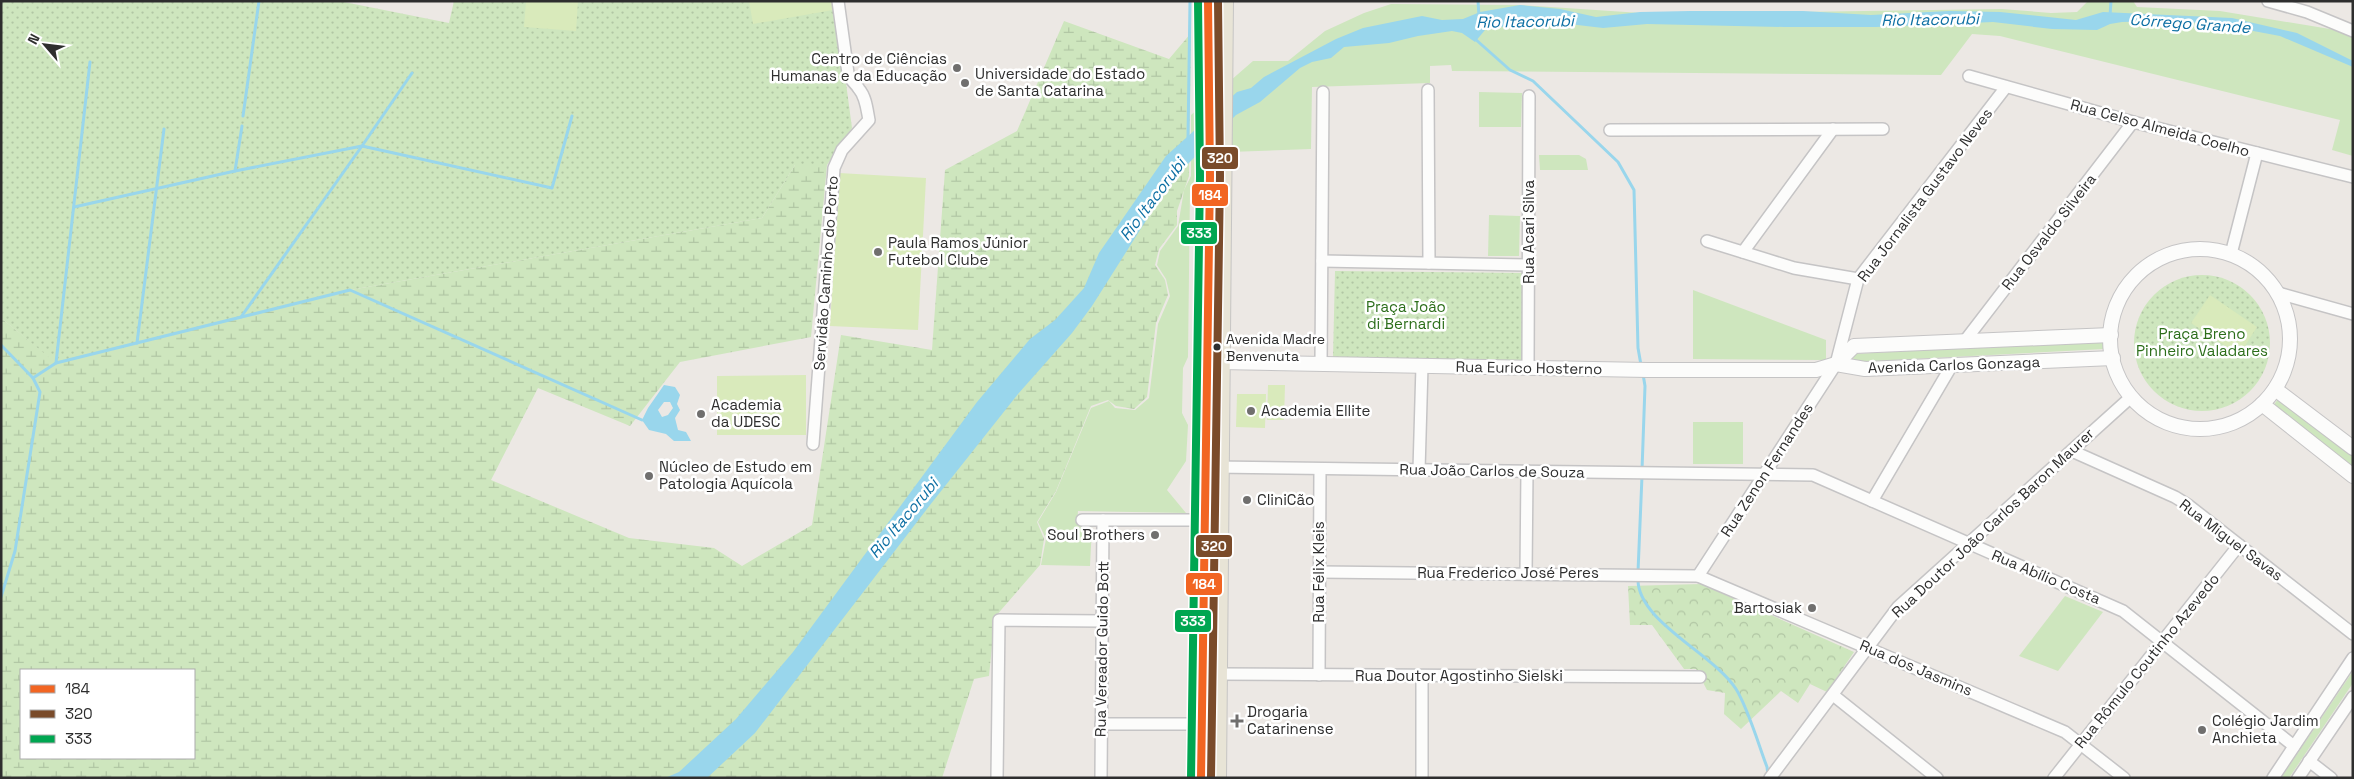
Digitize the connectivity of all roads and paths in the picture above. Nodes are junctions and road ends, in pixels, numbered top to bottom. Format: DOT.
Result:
graph roads {
  1 [pos="838,1"];
  2 [pos="1208,1"];
  3 [pos="1224,1"];
  4 [pos="2268,1"];
  5 [pos="2292,4"];
  6 [pos="2353,31"];
  7 [pos="1969,76"];
  8 [pos="2006,87"];
  9 [pos="1428,90"];
  10 [pos="1323,92"];
  11 [pos="1529,96"];
  12 [pos="1216,103"];
  13 [pos="2133,122"];
  14 [pos="1833,129"];
  15 [pos="1883,129"];
  16 [pos="1610,130"];
  17 [pos="2257,153"];
  18 [pos="2353,177"];
  19 [pos="1707,241"];
  20 [pos="1743,252"];
  21 [pos="2232,254"];
  22 [pos="1322,261"];
  23 [pos="1429,263"];
  24 [pos="1528,265"];
  25 [pos="1858,279"];
  26 [pos="2278,293"];
  27 [pos="2353,314"];
  28 [pos="2111,335"];
  29 [pos="1964,342"];
  30 [pos="2113,358"];
  31 [pos="1213,361"];
  32 [pos="1321,364"];
  33 [pos="1836,364"];
  34 [pos="1952,365"];
  35 [pos="1422,366"];
  36 [pos="1528,368"];
  37 [pos="2275,389"];
  38 [pos="2131,397"];
  39 [pos="2262,404"];
  40 [pos="813,444"];
  41 [pos="2353,448"];
  42 [pos="2072,451"];
  43 [pos="1212,467"];
  44 [pos="1320,469"];
  45 [pos="1419,470"];
  46 [pos="1526,471"];
  47 [pos="1764,473"];
  48 [pos="2353,476"];
  49 [pos="1872,501"];
  50 [pos="1082,520"];
  51 [pos="1104,520"];
  52 [pos="1204,520"];
  53 [pos="1970,544"];
  54 [pos="2239,545"];
  55 [pos="1319,572"];
  56 [pos="1526,574"];
  57 [pos="1698,576"];
  58 [pos="1102,621"];
  59 [pos="2353,634"];
  60 [pos="2163,641"];
  61 [pos="1869,648"];
  62 [pos="2353,658"];
  63 [pos="1218,674"];
  64 [pos="1318,675"];
  65 [pos="1422,676"];
  66 [pos="1700,677"];
  67 [pos="1833,696"];
  68 [pos="2353,697"];
  69 [pos="1101,724"];
  70 [pos="1202,724"];
  71 [pos="2081,744"];
  72 [pos="2294,746"];
  73 [pos="2309,761"];
  74 [pos="1772,777"];
  75 [pos="997,778"];
  76 [pos="1101,778"];
  77 [pos="1201,778"];
  78 [pos="1218,778"];
  79 [pos="1422,778"];
  80 [pos="1937,778"];
  81 [pos="2054,778"];
  82 [pos="2124,778"];
  83 [pos="2272,778"];
  84 [pos="2298,778"];
  85 [pos="2330,778"];
  1 -- 40 [label="street, Servidão Caminho do Porto"];
  2 -- 12 [label="main road"];
  3 -- 12 [label="main road"];
  4 -- 5 [label="street"];
  5 -- 6 [label="street"];
  7 -- 8 [label="street, Rua Celso Almeida Coelho"];
  8 -- 13 [label="street, Rua Celso Almeida Coelho"];
  8 -- 25 [label="street, Rua Jornalista Gustavo Neves"];
  9 -- 23 [label="street"];
  10 -- 22 [label="street"];
  11 -- 24 [label="street, Rua Acari Silva"];
  12 -- 31 [label="main road"];
  12 -- 31 [label="main road"];
  13 -- 17 [label="street, Rua Celso Almeida Coelho"];
  13 -- 29 [label="street, Rua Osvaldo Silveira"];
  14 -- 15 [label="street"];
  14 -- 16 [label="street"];
  14 -- 20 [label="street"];
  17 -- 18 [label="street, Rua Celso Almeida Coelho"];
  17 -- 21 [label="street"];
  19 -- 20 [label="street"];
  20 -- 25 [label="street"];
  21 -- 26 [label="street"];
  21 -- 28 [label="street"];
  22 -- 23 [label="street"];
  22 -- 32 [label="street"];
  23 -- 24 [label="street"];
  24 -- 36 [label="street, Rua Acari Silva"];
  25 -- 33 [label="street, Rua Jornalista Gustavo Neves"];
  26 -- 27 [label="street"];
  26 -- 37 [label="street"];
  28 -- 29 [label="street, Avenida Carlos Gonzaga"];
  28 -- 30 [label="street"];
  29 -- 33 [label="street, Avenida Carlos Gonzaga"];
  30 -- 34 [label="street, Avenida Carlos Gonzaga"];
  30 -- 38 [label="street"];
  31 -- 32 [label="street, Rua Eurico Hosterno"];
  31 -- 43 [label="main road"];
  32 -- 35 [label="street, Rua Eurico Hosterno"];
  33 -- 34 [label="street, Avenida Carlos Gonzaga"];
  33 -- 36 [label="street, Rua Eurico Hosterno"];
  33 -- 47 [label="street, Rua Zenon Fernandes"];
  34 -- 49 [label="street"];
  35 -- 36 [label="street, Rua Eurico Hosterno"];
  35 -- 45 [label="street"];
  37 -- 39 [label="street"];
  37 -- 41 [label="street"];
  38 -- 39 [label="street"];
  38 -- 42 [label="street, Rua Doutor João Carlos Baron Maurer"];
  39 -- 48 [label="street"];
  42 -- 53 [label="street, Rua Doutor João Carlos Baron Maurer"];
  42 -- 54 [label="street, Rua Miguel Savas"];
  43 -- 44 [label="street, Rua João Carlos de Souza"];
  43 -- 52 [label="main road"];
  43 -- 63 [label="main road"];
  44 -- 45 [label="street, Rua João Carlos de Souza"];
  44 -- 55 [label="street, Rua Félix Kleis"];
  45 -- 46 [label="street, Rua João Carlos de Souza"];
  46 -- 47 [label="street, Rua João Carlos de Souza"];
  46 -- 56 [label="street"];
  47 -- 49 [label="street, Rua Abílio Costa"];
  47 -- 57 [label="street, Rua Zenon Fernandes"];
  49 -- 53 [label="street, Rua Abílio Costa"];
  50 -- 51 [label="street"];
  51 -- 52 [label="street"];
  51 -- 58 [label="street, Rua Vereador Guido Bott"];
  52 -- 70 [label="main road"];
  53 -- 60 [label="street, Rua Abílio Costa"];
  53 -- 61 [label="street, Rua Doutor João Carlos Baron Maurer"];
  54 -- 59 [label="street, Rua Miguel Savas"];
  54 -- 60 [label="street, Rua Rômulo Coutinho Azevedo"];
  55 -- 56 [label="street, Rua Frederico José Peres"];
  55 -- 64 [label="street, Rua Félix Kleis"];
  56 -- 57 [label="street, Rua Frederico José Peres"];
  57 -- 61 [label="street, Rua dos Jasmins"];
  58 -- 69 [label="street, Rua Vereador Guido Bott"];
  58 -- 75 [label="street"];
  60 -- 71 [label="street, Rua Rômulo Coutinho Azevedo"];
  60 -- 72 [label="street, Rua Abílio Costa"];
  61 -- 67 [label="street, Rua Doutor João Carlos Baron Maurer"];
  61 -- 71 [label="street, Rua dos Jasmins"];
  62 -- 72 [label="street"];
  63 -- 64 [label="street, Rua Doutor Agostinho Sielski"];
  63 -- 78 [label="main road"];
  64 -- 65 [label="street, Rua Doutor Agostinho Sielski"];
  65 -- 66 [label="street, Rua Doutor Agostinho Sielski"];
  65 -- 79 [label="street"];
  67 -- 74 [label="street, Rua Doutor João Carlos Baron Maurer"];
  67 -- 80 [label="street"];
  68 -- 73 [label="street"];
  69 -- 70 [label="street"];
  69 -- 76 [label="street, Rua Vereador Guido Bott"];
  70 -- 77 [label="main road"];
  71 -- 81 [label="street, Rua Rômulo Coutinho Azevedo"];
  71 -- 82 [label="street, Rua dos Jasmins"];
  72 -- 83 [label="street"];
  73 -- 84 [label="street"];
  73 -- 85 [label="street"];
}
